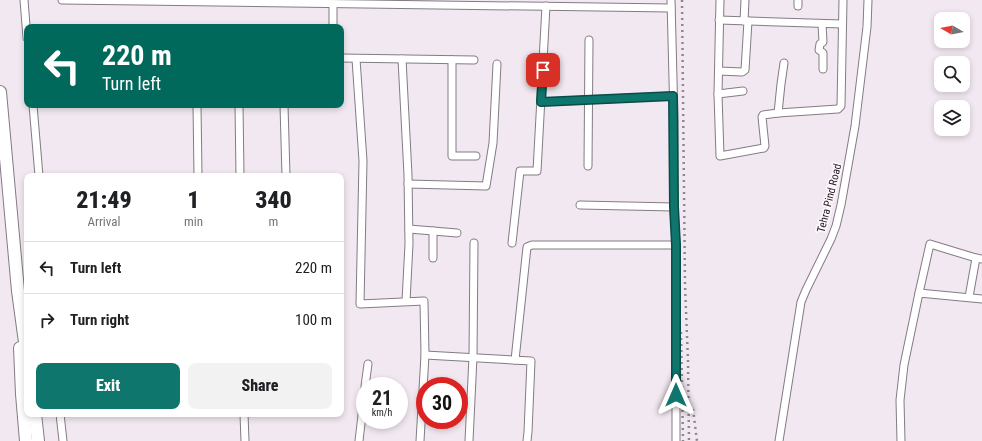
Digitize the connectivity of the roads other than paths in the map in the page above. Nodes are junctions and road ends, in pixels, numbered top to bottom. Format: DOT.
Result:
graph roads {
  1 [pos="24,0"];
  2 [pos="62,0"];
  3 [pos="119,0"];
  4 [pos="671,0"];
  5 [pos="720,0"];
  6 [pos="745,0"];
  7 [pos="843,0"];
  8 [pos="868,0"];
  9 [pos="164,1"];
  10 [pos="209,1"];
  11 [pos="254,1"];
  12 [pos="301,2"];
  13 [pos="346,2"];
  14 [pos="392,2"];
  15 [pos="436,2"];
  16 [pos="482,3"];
  17 [pos="524,3"];
  18 [pos="572,3"];
  19 [pos="333,4"];
  20 [pos="619,4"];
  21 [pos="546,6"];
  22 [pos="671,8"];
  23 [pos="719,20"];
  24 [pos="746,21"];
  25 [pos="26,24"];
  26 [pos="332,24"];
  27 [pos="822,24"];
  28 [pos="842,24"];
  29 [pos="589,40"];
  30 [pos="344,58"];
  31 [pos="356,59"];
  32 [pos="402,59"];
  33 [pos="452,60"];
  34 [pos="474,60"];
  35 [pos="784,63"];
  36 [pos="497,64"];
  37 [pos="823,69"];
  38 [pos="719,71"];
  39 [pos="743,91"];
  40 [pos="0,92"];
  41 [pos="718,94"];
  42 [pos="673,96"];
  43 [pos="589,100"];
  44 [pos="541,102"];
  45 [pos="33,108"];
  46 [pos="197,108"];
  47 [pos="239,108"];
  48 [pos="284,108"];
  49 [pos="778,113"];
  50 [pos="476,156"];
  51 [pos="588,166"];
  52 [pos="39,173"];
  53 [pos="198,173"];
  54 [pos="240,173"];
  55 [pos="286,173"];
  56 [pos="408,184"];
  57 [pos="580,205"];
  58 [pos="674,207"];
  59 [pos="409,229"];
  60 [pos="432,231"];
  61 [pos="457,233"];
  62 [pos="474,243"];
  63 [pos="512,243"];
  64 [pos="676,245"];
  65 [pos="433,258"];
  66 [pos="979,259"];
  67 [pos="18,291"];
  68 [pos="919,293"];
  69 [pos="969,297"];
  70 [pos="982,299"];
  71 [pos="406,301"];
  72 [pos="24,335"];
  73 [pos="425,355"];
  74 [pos="473,358"];
  75 [pos="515,360"];
  76 [pos="368,364"];
  77 [pos="366,377"];
  78 [pos="34,417"];
  79 [pos="60,417"];
  80 [pos="244,417"];
  81 [pos="360,429"];
  82 [pos="26,441"];
  83 [pos="38,441"];
  84 [pos="62,441"];
  85 [pos="245,441"];
  86 [pos="359,441"];
  87 [pos="420,441"];
  88 [pos="469,441"];
  89 [pos="527,441"];
  90 [pos="676,441"];
  91 [pos="779,441"];
  92 [pos="901,441"];
  1 -- 25 [label="street"];
  2 -- 3 [label="street"];
  3 -- 9 [label="street"];
  4 -- 22 [label="street"];
  5 -- 23 [label="street"];
  6 -- 24 [label="street"];
  7 -- 28 [label="street"];
  8 -- 91 [label="street, Tehra Pind Road"];
  9 -- 10 [label="street"];
  10 -- 11 [label="street"];
  11 -- 12 [label="street"];
  12 -- 19 [label="street"];
  13 -- 14 [label="street"];
  13 -- 19 [label="street"];
  14 -- 15 [label="street"];
  15 -- 16 [label="street"];
  16 -- 17 [label="street"];
  17 -- 21 [label="street"];
  18 -- 20 [label="street"];
  18 -- 21 [label="street"];
  19 -- 26 [label="street"];
  20 -- 22 [label="street"];
  21 -- 44 [label="street"];
  22 -- 42 [label="street"];
  23 -- 24 [label="street"];
  23 -- 38 [label="street"];
  24 -- 27 [label="street"];
  24 -- 38 [label="street"];
  27 -- 28 [label="street"];
  27 -- 37 [label="street"];
  28 -- 49 [label="street"];
  29 -- 43 [label="street"];
  30 -- 31 [label="street"];
  31 -- 32 [label="street"];
  31 -- 71 [label="street"];
  32 -- 33 [label="street"];
  32 -- 56 [label="street"];
  33 -- 34 [label="street"];
  33 -- 50 [label="street"];
  35 -- 49 [label="street"];
  36 -- 56 [label="street"];
  38 -- 41 [label="street"];
  39 -- 41 [label="street"];
  40 -- 67 [label="highway"];
  41 -- 49 [label="street"];
  42 -- 43 [label="street"];
  42 -- 58 [label="street"];
  43 -- 44 [label="street"];
  43 -- 51 [label="street"];
  44 -- 63 [label="street"];
  45 -- 52 [label="street"];
  46 -- 53 [label="street"];
  47 -- 54 [label="street"];
  48 -- 55 [label="street"];
  56 -- 59 [label="street"];
  57 -- 58 [label="street"];
  58 -- 64 [label="street"];
  59 -- 60 [label="street"];
  59 -- 71 [label="street"];
  60 -- 61 [label="street"];
  60 -- 65 [label="street"];
  62 -- 74 [label="street"];
  64 -- 75 [label="street"];
  64 -- 90 [label="street"];
  66 -- 68 [label="street"];
  66 -- 69 [label="street"];
  67 -- 72 [label="highway"];
  67 -- 82 [label="highway"];
  68 -- 69 [label="street"];
  68 -- 92 [label="street"];
  69 -- 70 [label="street"];
  71 -- 73 [label="street"];
  73 -- 74 [label="street"];
  73 -- 87 [label="street"];
  74 -- 75 [label="street"];
  74 -- 88 [label="street"];
  75 -- 89 [label="street"];
  76 -- 77 [label="street"];
  78 -- 83 [label="highway"];
  79 -- 84 [label="street"];
  80 -- 85 [label="street"];
  81 -- 86 [label="street"];
}
